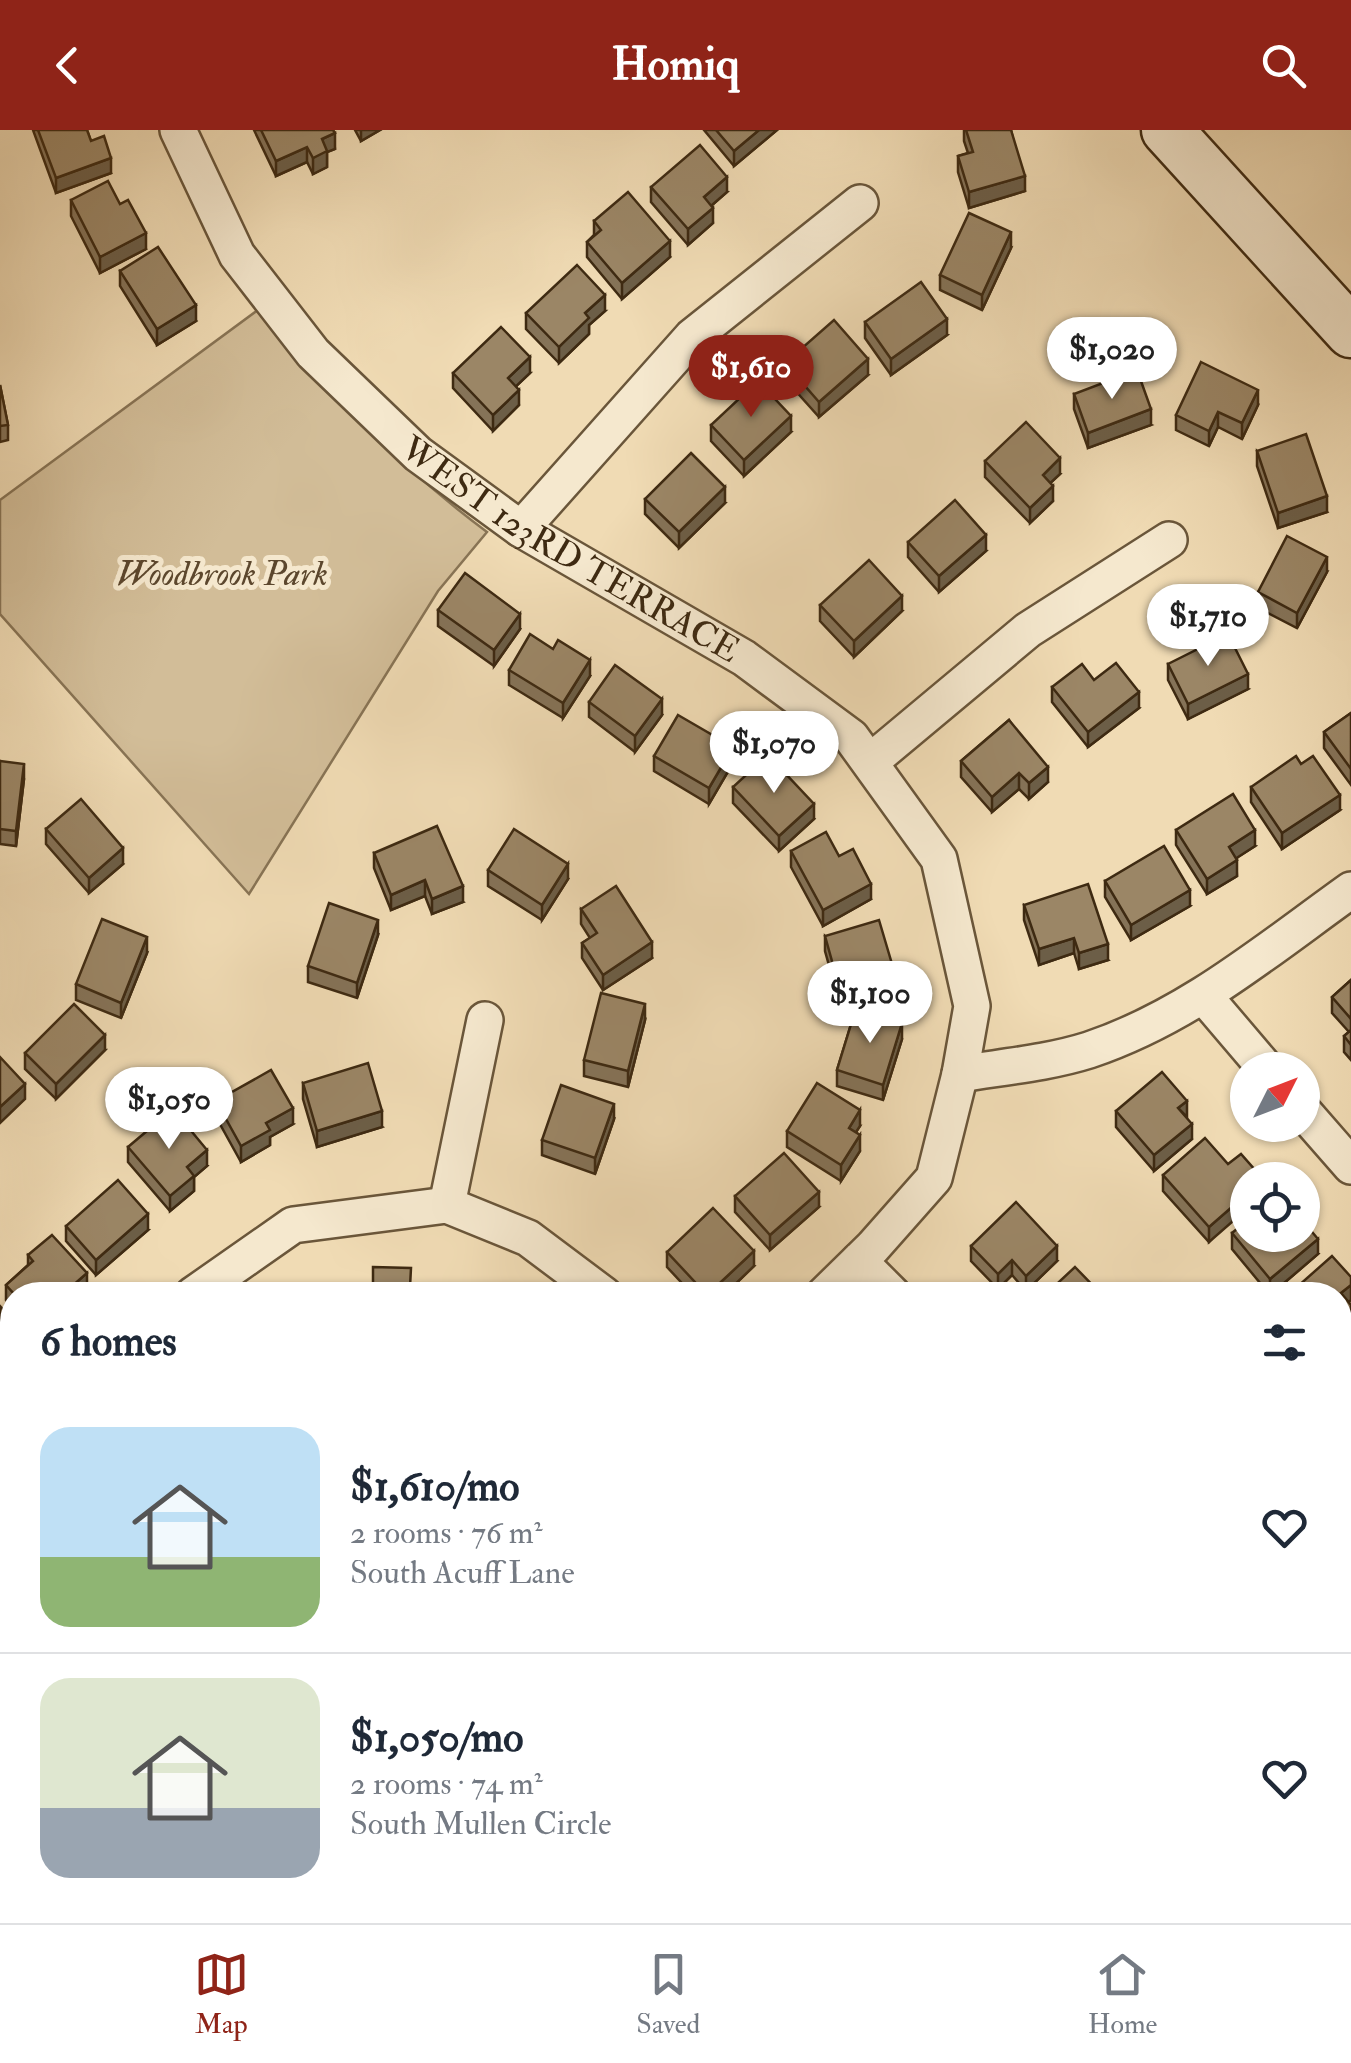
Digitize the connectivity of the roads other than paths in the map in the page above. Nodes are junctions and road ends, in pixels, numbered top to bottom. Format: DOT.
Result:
graph roads {
  1 [pos="178,130"];
  2 [pos="1167,130"];
  3 [pos="860,203"];
  4 [pos="1351,332"];
  5 [pos="521,529"];
  6 [pos="1170,540"];
  7 [pos="870,762"];
  8 [pos="1351,890"];
  9 [pos="1204,996"];
  10 [pos="485,1020"];
  11 [pos="1252,1052"];
  12 [pos="960,1074"];
  13 [pos="1320,1131"];
  14 [pos="1351,1166"];
  15 [pos="447,1205"];
  16 [pos="858,1261"];
  17 [pos="212,1282"];
  18 [pos="587,1282"];
  19 [pos="837,1282"];
  20 [pos="880,1282"];
  1 -- 5 [label="street, WEST 123RD TERRACE"];
  2 -- 4 [label="street"];
  3 -- 5 [label="street"];
  5 -- 7 [label="street, WEST 123RD TERRACE"];
  6 -- 7 [label="street"];
  7 -- 12 [label="street, WEST 123RD TERRACE"];
  8 -- 9 [label="street"];
  9 -- 11 [label="street"];
  9 -- 12 [label="street"];
  10 -- 15 [label="street"];
  12 -- 16 [label="street, WEST 123RD TERRACE"];
  13 -- 14 [label="street"];
  15 -- 17 [label="street"];
  15 -- 18 [label="street"];
  16 -- 19 [label="street, WEST 123RD TERRACE"];
  16 -- 20 [label="street"];
}
